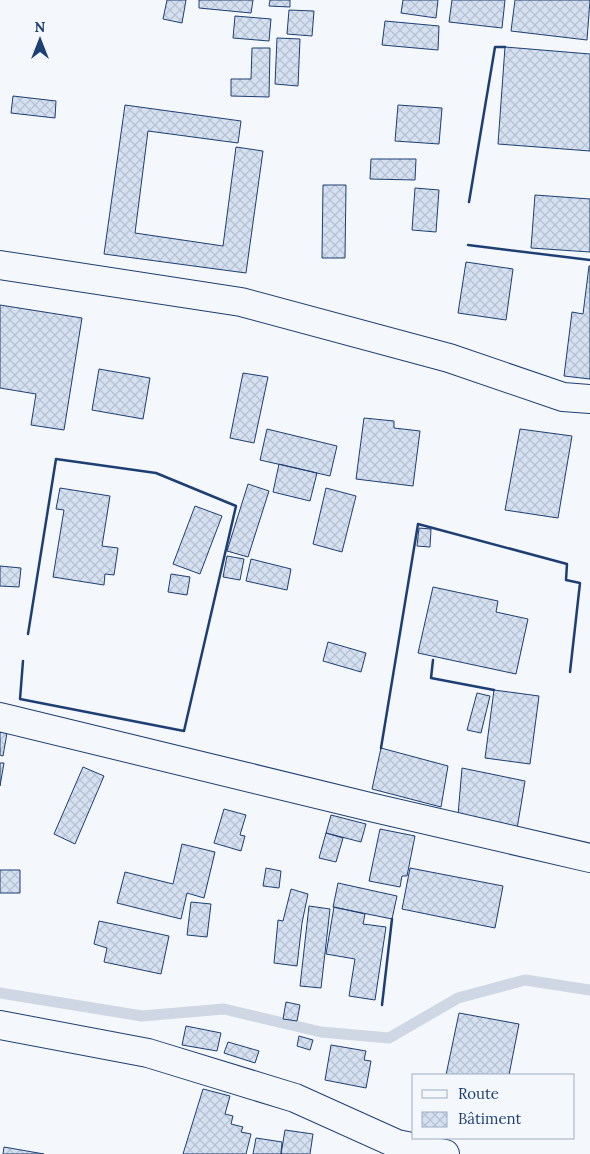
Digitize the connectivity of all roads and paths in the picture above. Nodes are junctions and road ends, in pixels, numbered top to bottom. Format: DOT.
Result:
graph roads {
  1 [pos="0,265"];
  2 [pos="590,399"];
  3 [pos="0,717"];
  4 [pos="590,858"];
  5 [pos="0,1025"];
  6 [pos="445,1154"];
  1 -- 2 [label="street"];
  3 -- 4 [label="street"];
  5 -- 6 [label="street"];
}
